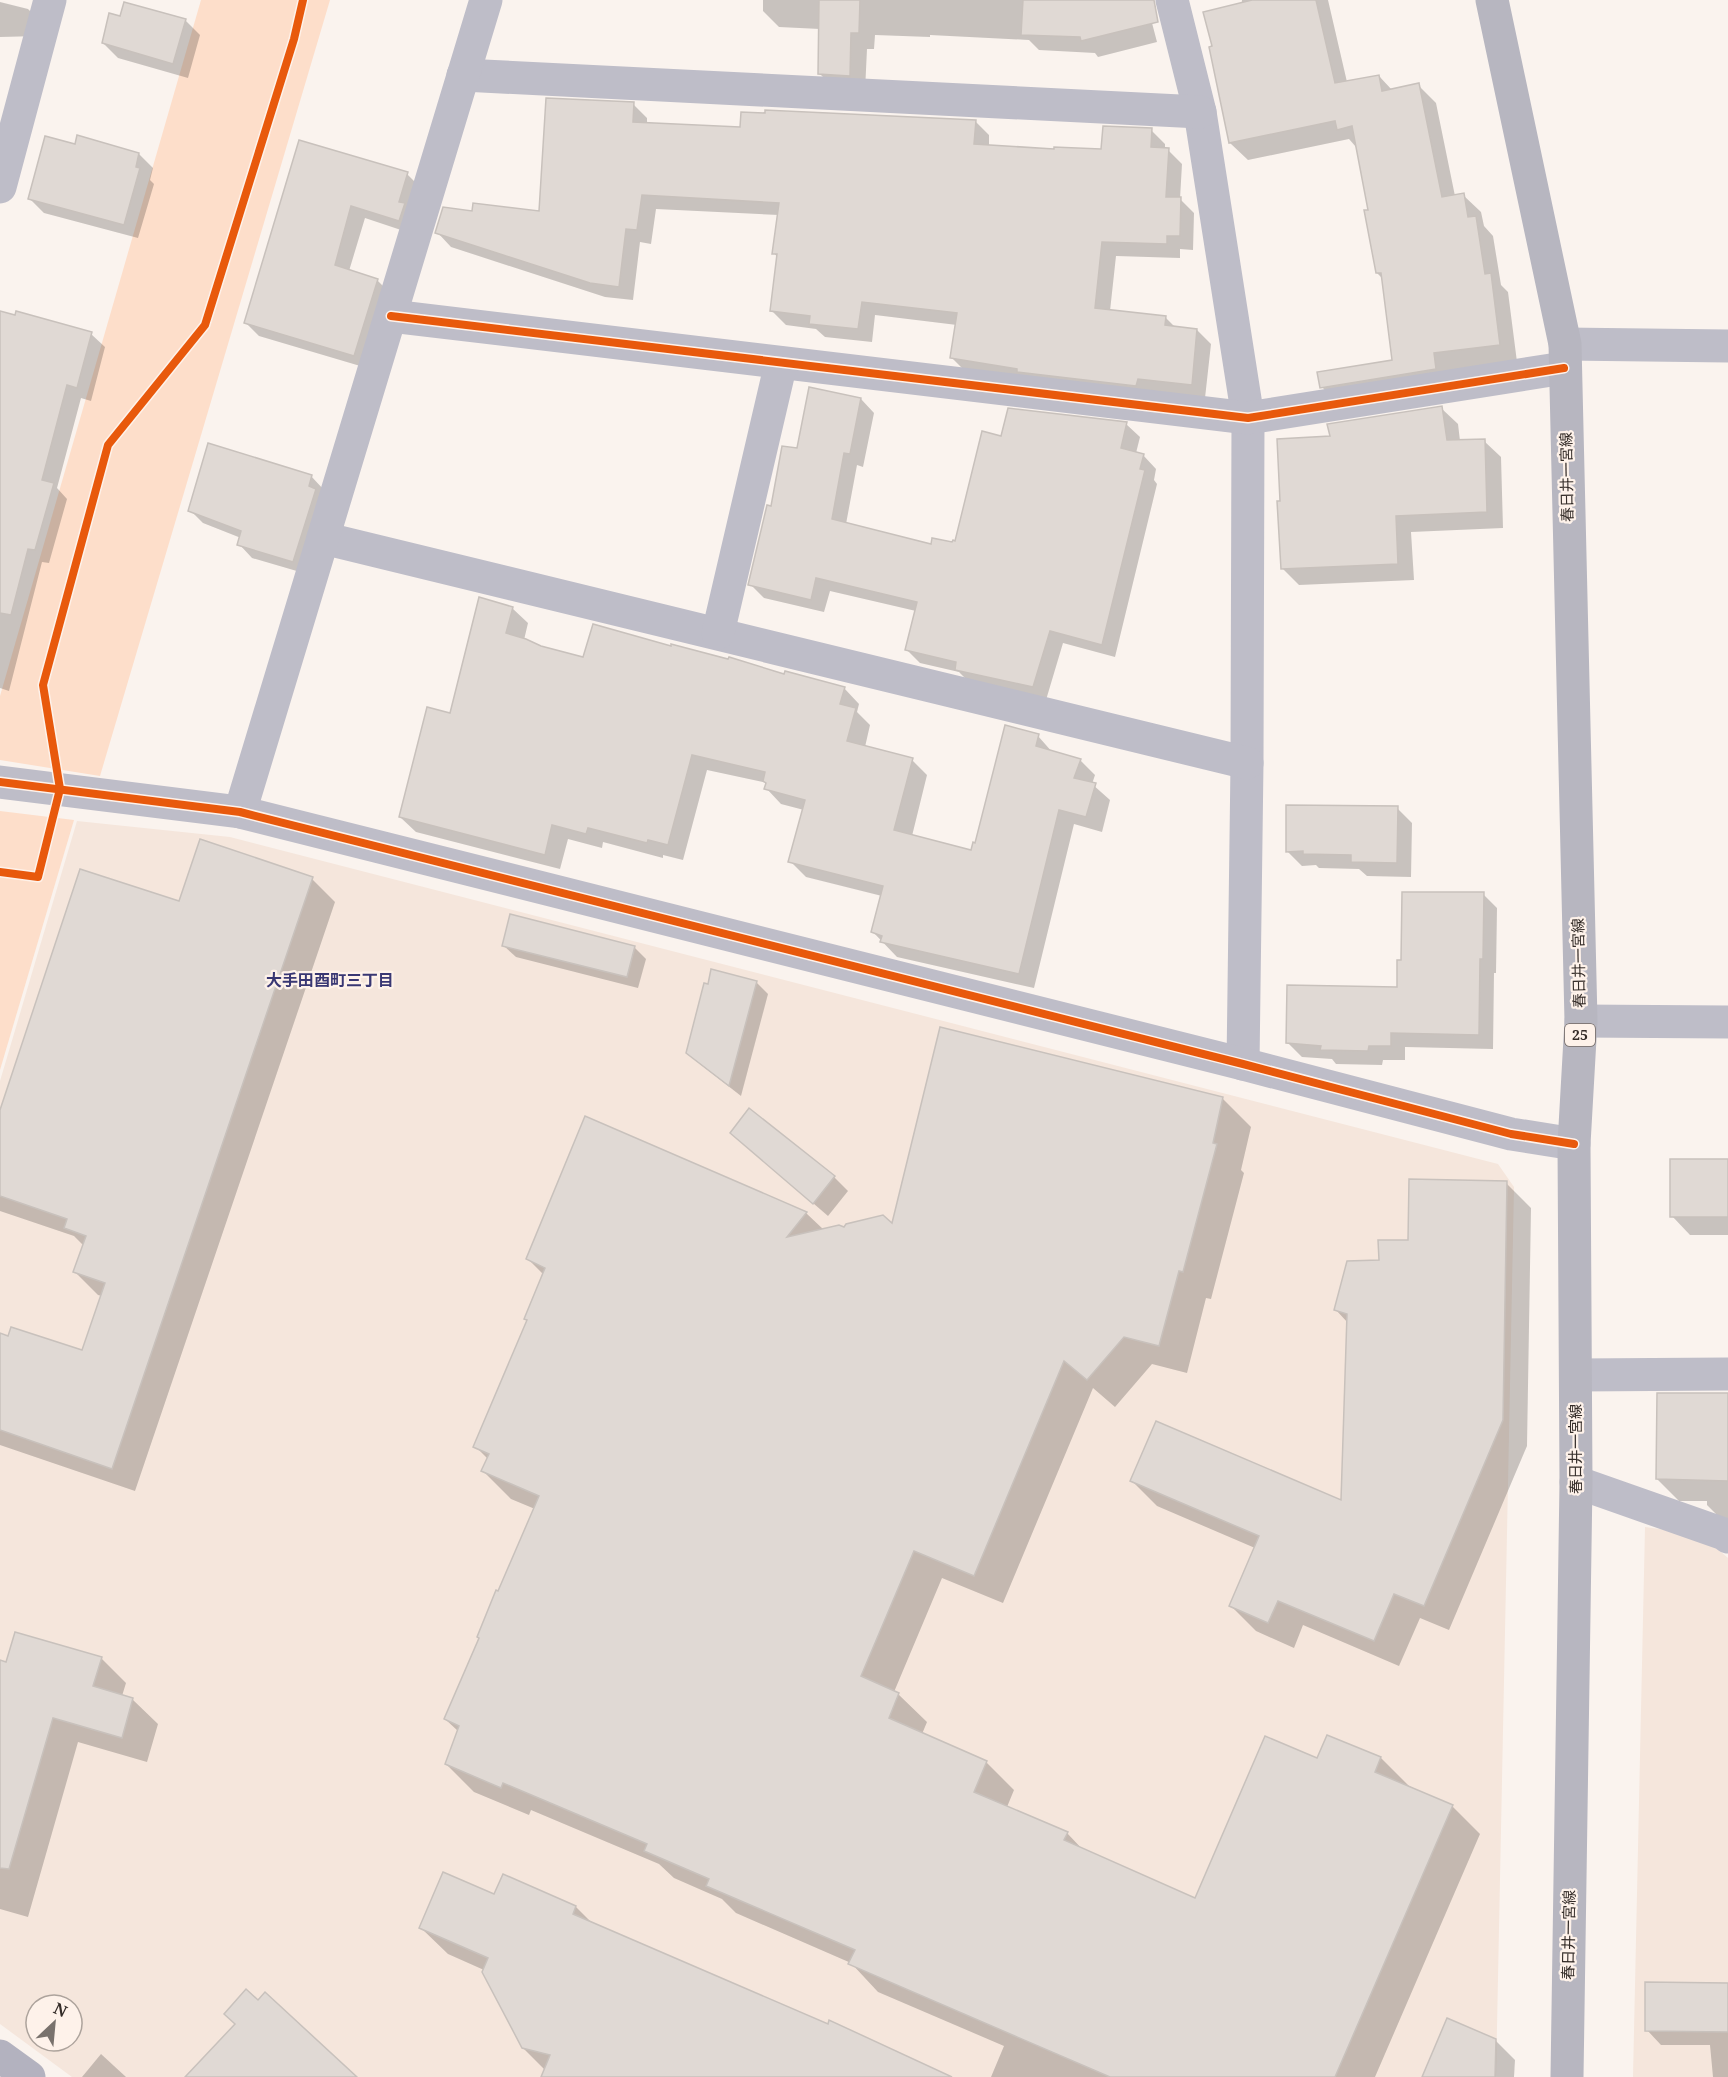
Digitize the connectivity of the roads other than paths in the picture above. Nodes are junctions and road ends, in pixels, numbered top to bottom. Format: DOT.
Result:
graph roads {
  1 [pos="50,0"];
  2 [pos="486,0"];
  3 [pos="1172,0"];
  4 [pos="1492,0"];
  5 [pos="463,75"];
  6 [pos="1200,112"];
  7 [pos="1,182"];
  8 [pos="391,316"];
  9 [pos="1728,346"];
  10 [pos="1564,356"];
  11 [pos="781,363"];
  12 [pos="1248,418"];
  13 [pos="323,538"];
  14 [pos="718,633"];
  15 [pos="1247,763"];
  16 [pos="0,782"];
  17 [pos="240,812"];
  18 [pos="1581,1021"];
  19 [pos="1728,1022"];
  20 [pos="1243,1064"];
  21 [pos="1574,1144"];
  22 [pos="1728,1374"];
  23 [pos="1576,1375"];
  24 [pos="1576,1482"];
  25 [pos="1728,1537"];
  26 [pos="0,2056"];
  27 [pos="29,2077"];
  28 [pos="1567,2077"];
  1 -- 7 [label="street"];
  2 -- 5 [label="street"];
  3 -- 6 [label="street"];
  4 -- 10 [label="main road, 春日井一宮線 / 25"];
  5 -- 6 [label="street"];
  5 -- 8 [label="street"];
  6 -- 12 [label="street"];
  8 -- 11 [label="street"];
  8 -- 13 [label="street"];
  9 -- 10 [label="street"];
  10 -- 12 [label="street"];
  10 -- 18 [label="main road, 春日井一宮線 / 25"];
  11 -- 12 [label="street"];
  11 -- 14 [label="street"];
  12 -- 15 [label="street"];
  13 -- 14 [label="street"];
  13 -- 17 [label="street"];
  14 -- 15 [label="street"];
  15 -- 20 [label="street"];
  16 -- 17 [label="street"];
  17 -- 20 [label="street"];
  18 -- 19 [label="street"];
  18 -- 21 [label="main road, 春日井一宮線 / 25"];
  20 -- 21 [label="street"];
  21 -- 23 [label="main road, 春日井一宮線 / 25"];
  22 -- 23 [label="street"];
  23 -- 24 [label="main road, 春日井一宮線 / 25"];
  24 -- 25 [label="street"];
  24 -- 28 [label="main road, 春日井一宮線 / 25"];
  26 -- 27 [label="street"];
}
